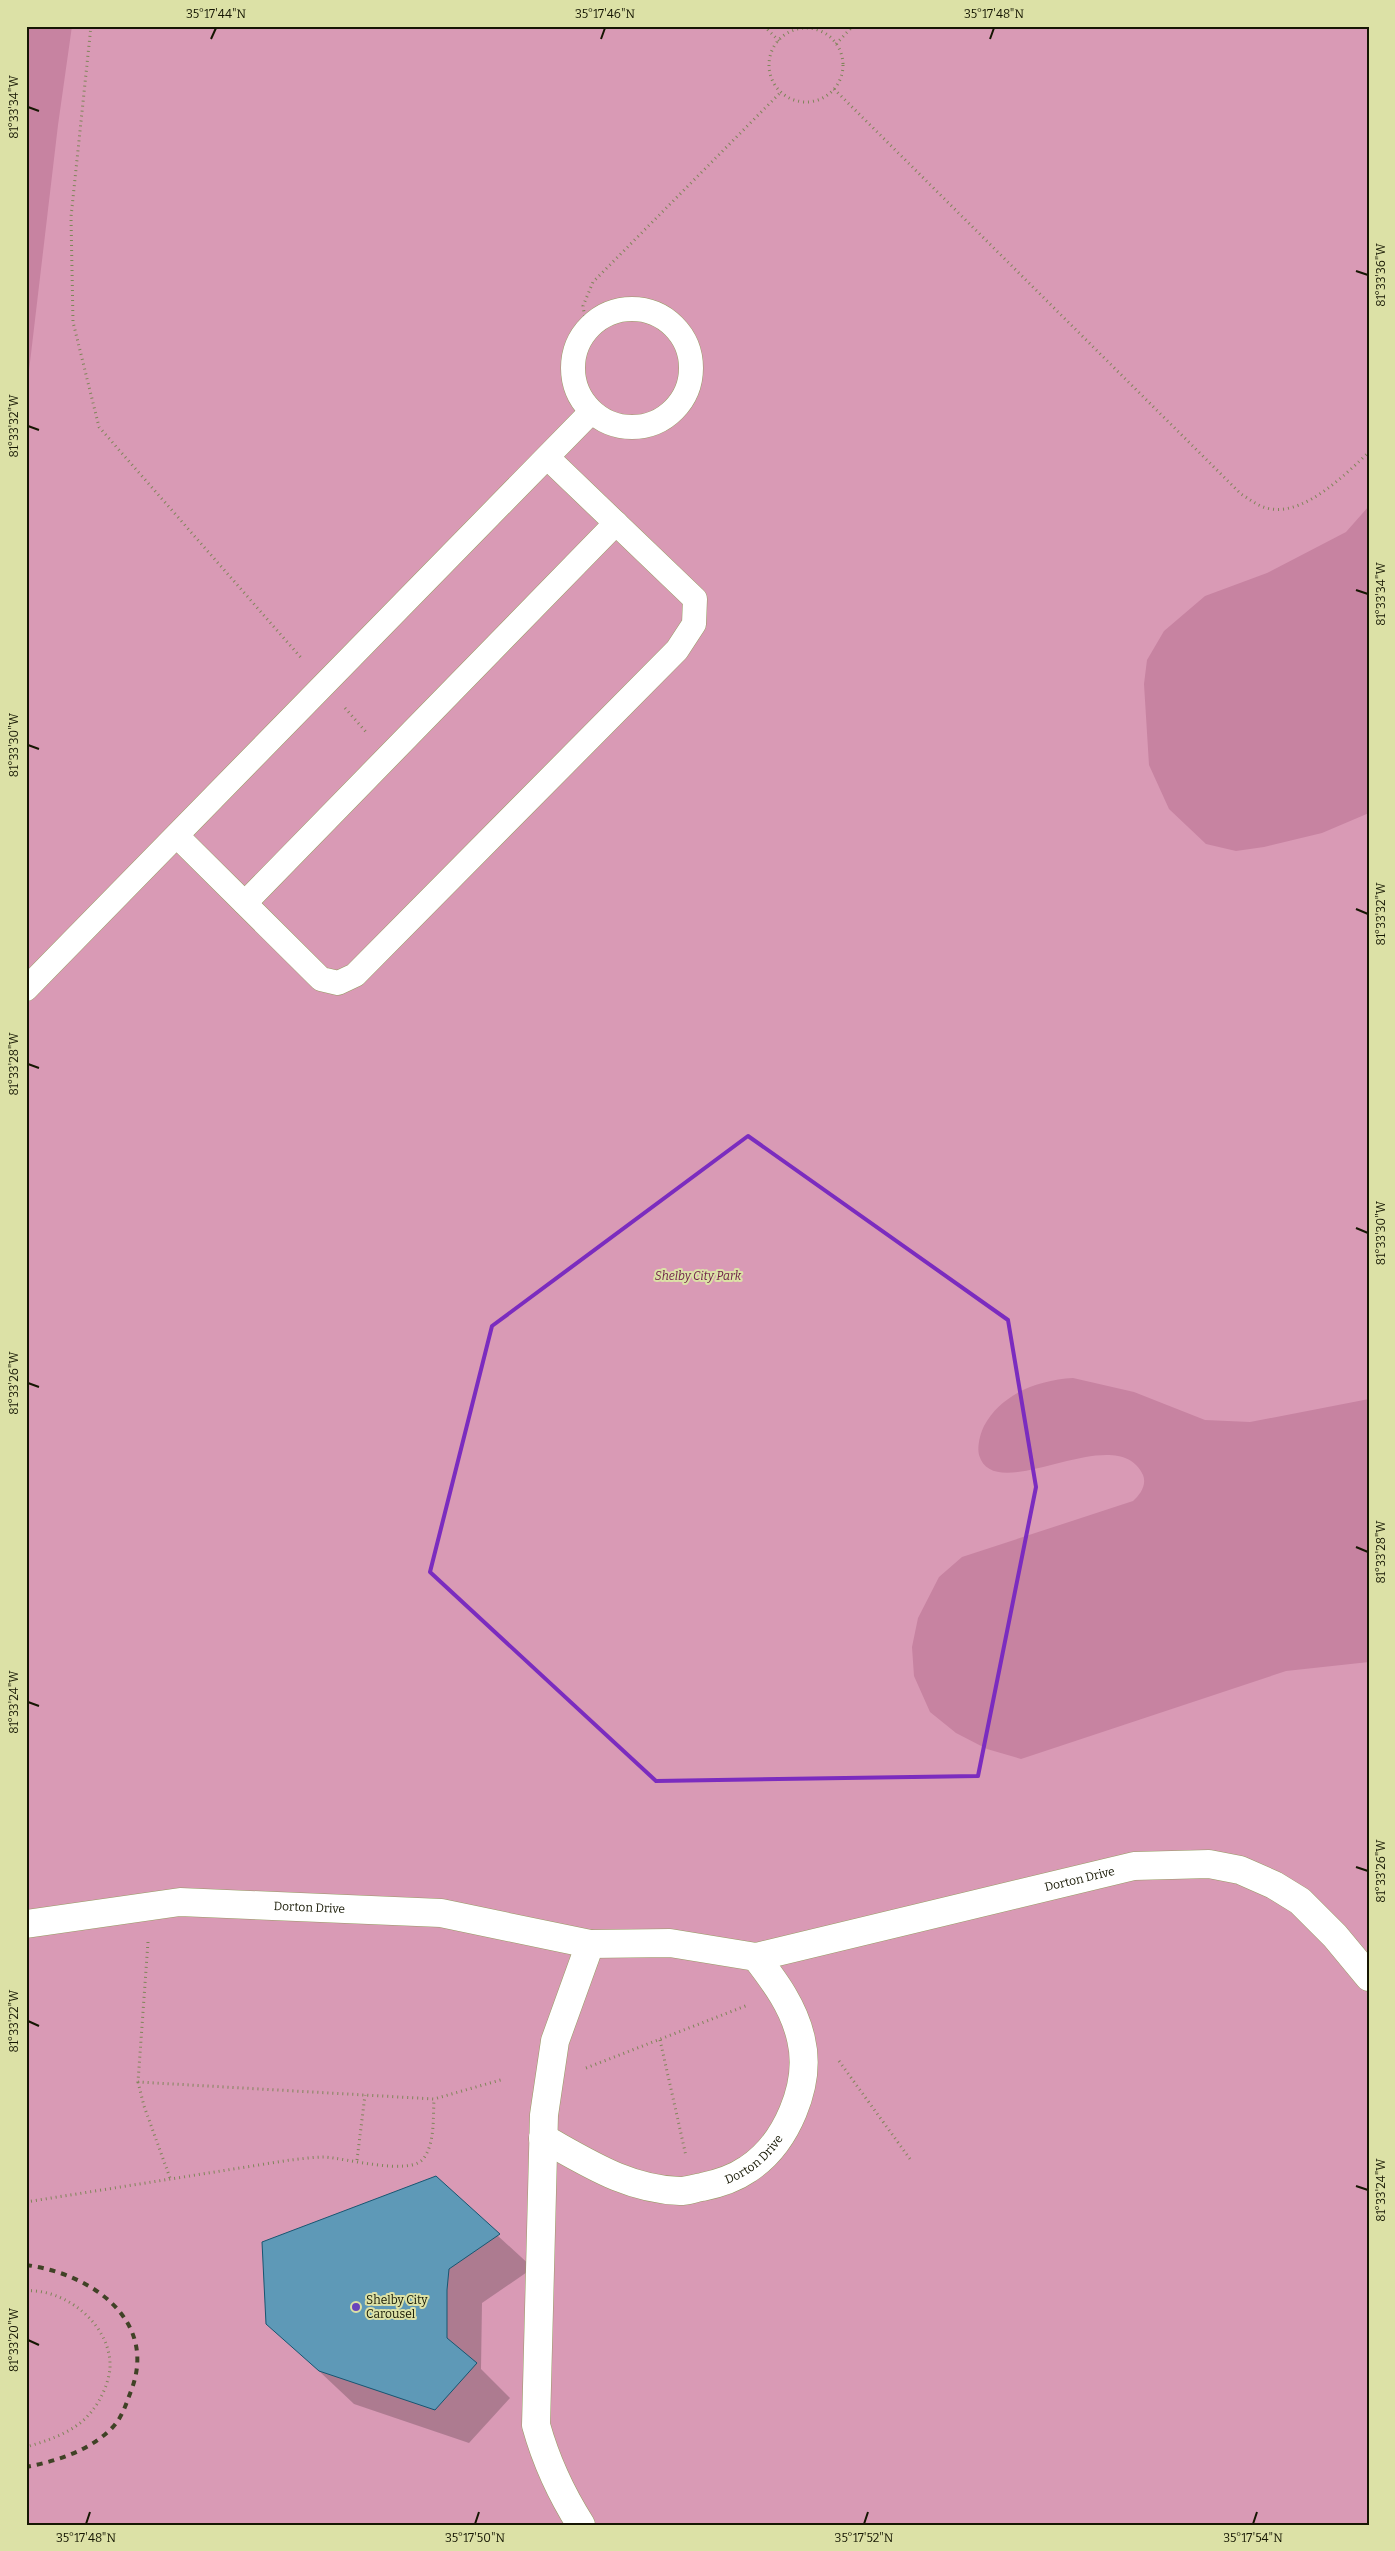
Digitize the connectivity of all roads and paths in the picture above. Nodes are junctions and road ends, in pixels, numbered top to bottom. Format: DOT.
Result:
graph roads {
  1 [pos="91,26"];
  2 [pos="764,26"];
  3 [pos="853,26"];
  4 [pos="779,41"];
  5 [pos="836,44"];
  6 [pos="834,89"];
  7 [pos="781,92"];
  8 [pos="587,331"];
  9 [pos="592,412"];
  10 [pos="1369,452"];
  11 [pos="548,458"];
  12 [pos="616,523"];
  13 [pos="325,685"];
  14 [pos="388,757"];
  15 [pos="177,836"];
  16 [pos="245,903"];
  17 [pos="26,989"];
  18 [pos="151,1906"];
  19 [pos="26,1924"];
  20 [pos="590,1944"];
  21 [pos="756,1957"];
  22 [pos="1369,1977"];
  23 [pos="757,2002"];
  24 [pos="660,2040"];
  25 [pos="837,2058"];
  26 [pos="578,2071"];
  27 [pos="504,2079"];
  28 [pos="138,2082"];
  29 [pos="365,2095"];
  30 [pos="434,2099"];
  31 [pos="543,2138"];
  32 [pos="910,2159"];
  33 [pos="357,2160"];
  34 [pos="170,2178"];
  35 [pos="693,2188"];
  36 [pos="26,2202"];
  37 [pos="26,2291"];
  38 [pos="26,2447"];
  39 [pos="581,2525"];
  1 -- 13 [label="path"];
  2 -- 4 [label="path"];
  3 -- 5 [label="path"];
  4 -- 5 [label="path"];
  4 -- 7 [label="path"];
  5 -- 6 [label="path"];
  6 -- 7 [label="path"];
  6 -- 10 [label="path"];
  7 -- 8 [label="path"];
  8 -- 9 [label="lane"];
  8 -- 9 [label="lane"];
  9 -- 11 [label="lane"];
  11 -- 12 [label="lane"];
  11 -- 13 [label="lane"];
  12 -- 14 [label="lane"];
  12 -- 16 [label="lane"];
  13 -- 14 [label="path"];
  13 -- 15 [label="lane"];
  14 -- 16 [label="lane"];
  15 -- 16 [label="lane"];
  15 -- 17 [label="lane"];
  18 -- 19 [label="street, Dorton Drive"];
  18 -- 20 [label="street, Dorton Drive"];
  18 -- 28 [label="path"];
  20 -- 21 [label="street, Dorton Drive"];
  20 -- 31 [label="street"];
  21 -- 22 [label="street, Dorton Drive"];
  21 -- 35 [label="street, Dorton Drive"];
  23 -- 24 [label="path"];
  24 -- 26 [label="path"];
  24 -- 35 [label="path"];
  25 -- 32 [label="path"];
  27 -- 30 [label="path"];
  28 -- 29 [label="path"];
  28 -- 34 [label="path"];
  29 -- 30 [label="path"];
  29 -- 33 [label="path"];
  30 -- 33 [label="path"];
  31 -- 35 [label="street, Dorton Drive"];
  31 -- 39 [label="street"];
  33 -- 34 [label="path"];
  34 -- 36 [label="path"];
  37 -- 38 [label="path"];
}
